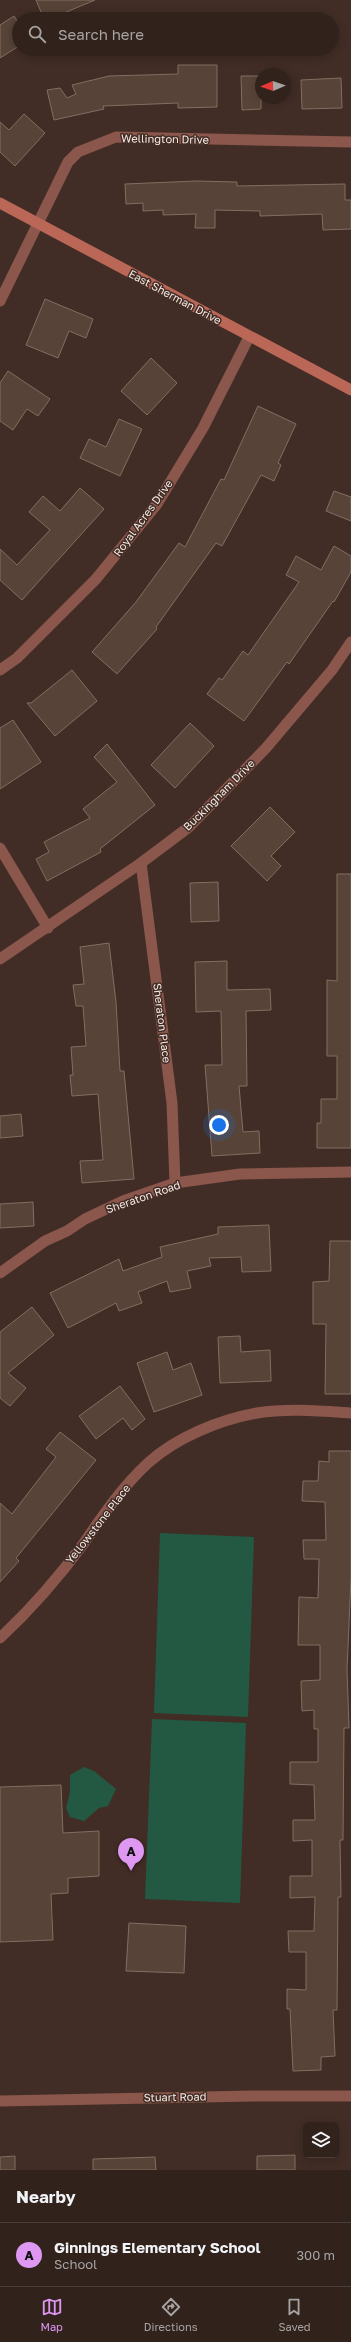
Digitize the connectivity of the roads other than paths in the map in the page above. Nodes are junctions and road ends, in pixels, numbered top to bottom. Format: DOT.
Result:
graph roads {
  1 [pos="351,142"];
  2 [pos="0,203"];
  3 [pos="37,223"];
  4 [pos="0,301"];
  5 [pos="249,337"];
  6 [pos="351,390"];
  7 [pos="351,642"];
  8 [pos="0,670"];
  9 [pos="0,848"];
  10 [pos="141,863"];
  11 [pos="48,928"];
  12 [pos="0,959"];
  13 [pos="351,1172"];
  14 [pos="175,1184"];
  15 [pos="0,1272"];
  16 [pos="351,1413"];
  17 [pos="0,1638"];
  18 [pos="351,2096"];
  19 [pos="0,2101"];
  1 -- 3 [label="street, Wellington Drive"];
  2 -- 3 [label="main road, East Sherman Drive"];
  3 -- 4 [label="street, Wellington Drive"];
  3 -- 5 [label="main road, East Sherman Drive"];
  5 -- 6 [label="main road, East Sherman Drive"];
  5 -- 8 [label="street, Royal Acres Drive"];
  7 -- 10 [label="street, Buckingham Drive"];
  9 -- 11 [label="street"];
  10 -- 11 [label="street, Buckingham Drive"];
  10 -- 14 [label="street, Sheraton Place"];
  11 -- 12 [label="street, Buckingham Drive"];
  13 -- 14 [label="street, Sheraton Road"];
  14 -- 15 [label="street, Sheraton Road"];
  16 -- 17 [label="street, Yellowstone Place"];
  18 -- 19 [label="street, Stuart Road"];
}
